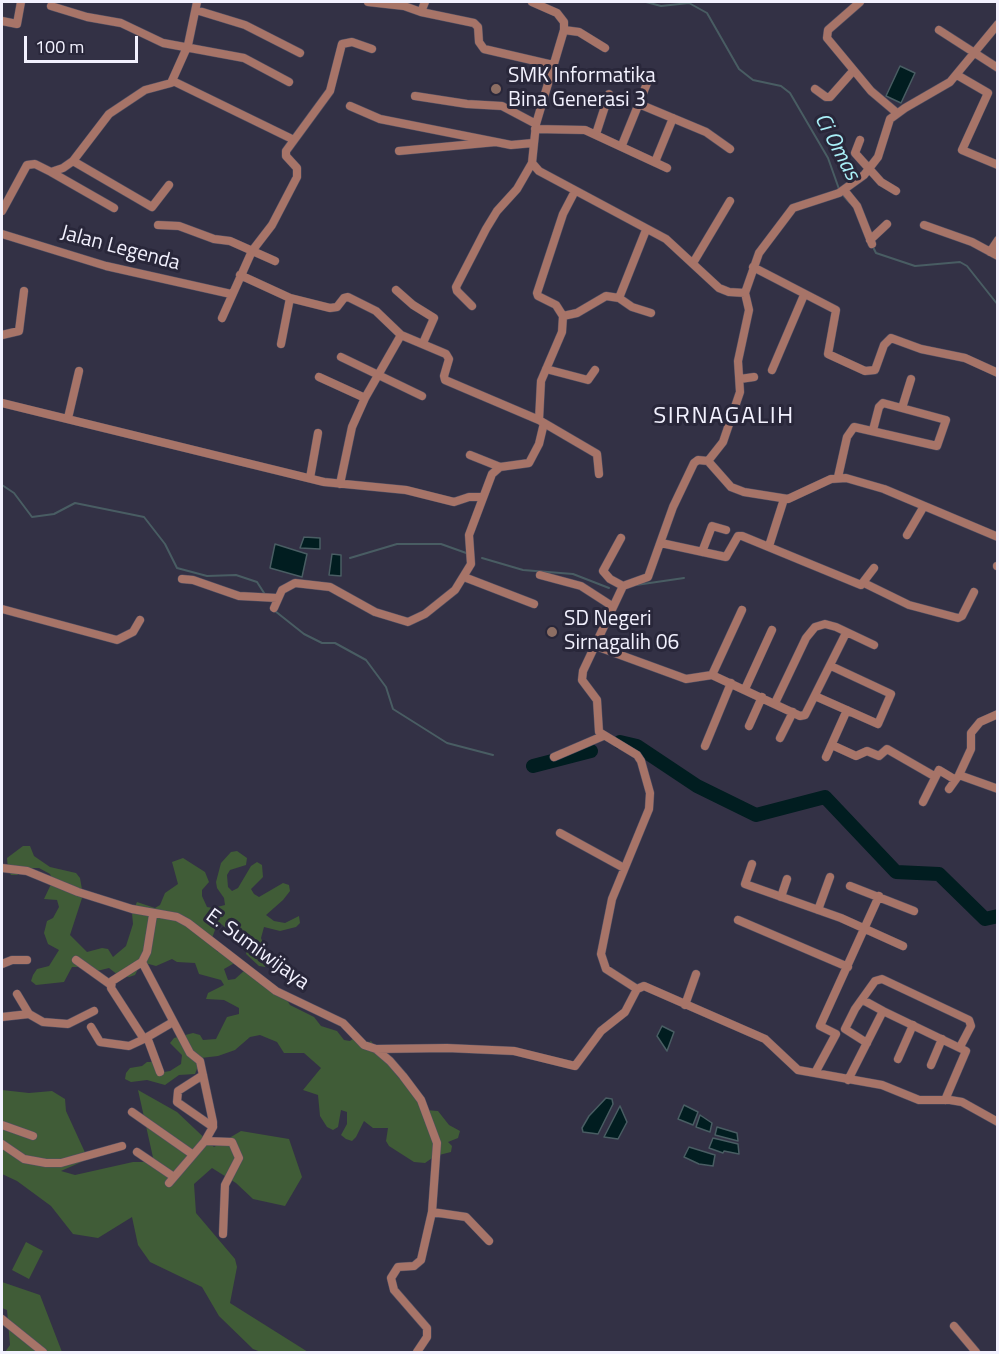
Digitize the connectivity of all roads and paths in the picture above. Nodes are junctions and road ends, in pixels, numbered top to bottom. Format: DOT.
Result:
graph roads {
  1 [pos="21,2"];
  2 [pos="368,2"];
  3 [pos="425,2"];
  4 [pos="532,2"];
  5 [pos="860,2"];
  6 [pos="549,4"];
  7 [pos="51,6"];
  8 [pos="197,6"];
  9 [pos="421,12"];
  10 [pos="2,21"];
  11 [pos="998,24"];
  12 [pos="564,30"];
  13 [pos="939,30"];
  14 [pos="188,45"];
  15 [pos="606,48"];
  16 [pos="372,49"];
  17 [pos="300,53"];
  18 [pos="975,54"];
  19 [pos="553,65"];
  20 [pos="998,68"];
  21 [pos="853,71"];
  22 [pos="957,75"];
  23 [pos="650,76"];
  24 [pos="173,81"];
  25 [pos="289,82"];
  26 [pos="815,89"];
  27 [pos="609,94"];
  28 [pos="415,96"];
  29 [pos="639,104"];
  30 [pos="350,106"];
  31 [pos="897,113"];
  32 [pos="673,118"];
  33 [pos="536,126"];
  34 [pos="596,134"];
  35 [pos="292,139"];
  36 [pos="860,140"];
  37 [pos="496,142"];
  38 [pos="533,142"];
  39 [pos="622,145"];
  40 [pos="730,149"];
  41 [pos="399,152"];
  42 [pos="73,161"];
  43 [pos="655,162"];
  44 [pos="532,163"];
  45 [pos="998,165"];
  46 [pos="667,168"];
  47 [pos="869,169"];
  48 [pos="51,172"];
  49 [pos="169,185"];
  50 [pos="575,191"];
  51 [pos="896,191"];
  52 [pos="842,192"];
  53 [pos="730,201"];
  54 [pos="114,208"];
  55 [pos="2,211"];
  56 [pos="887,224"];
  57 [pos="158,225"];
  58 [pos="924,225"];
  59 [pos="646,230"];
  60 [pos="2,234"];
  61 [pos="998,240"];
  62 [pos="252,251"];
  63 [pos="994,254"];
  64 [pos="275,261"];
  65 [pos="693,263"];
  66 [pos="753,267"];
  67 [pos="240,275"];
  68 [pos="396,290"];
  69 [pos="24,291"];
  70 [pos="745,293"];
  71 [pos="231,294"];
  72 [pos="804,295"];
  73 [pos="290,298"];
  74 [pos="619,298"];
  75 [pos="472,306"];
  76 [pos="651,313"];
  77 [pos="562,316"];
  78 [pos="222,318"];
  79 [pos="2,335"];
  80 [pos="401,335"];
  81 [pos="423,343"];
  82 [pos="281,344"];
  83 [pos="341,357"];
  84 [pos="546,369"];
  85 [pos="595,370"];
  86 [pos="771,370"];
  87 [pos="79,371"];
  88 [pos="379,374"];
  89 [pos="998,374"];
  90 [pos="319,377"];
  91 [pos="754,378"];
  92 [pos="740,379"];
  93 [pos="911,379"];
  94 [pos="422,396"];
  95 [pos="365,398"];
  96 [pos="2,403"];
  97 [pos="902,408"];
  98 [pos="68,418"];
  99 [pos="542,421"];
  100 [pos="873,430"];
  101 [pos="318,433"];
  102 [pos="470,455"];
  103 [pos="708,461"];
  104 [pos="500,467"];
  105 [pos="599,474"];
  106 [pos="838,477"];
  107 [pos="310,478"];
  108 [pos="340,484"];
  109 [pos="483,497"];
  110 [pos="784,499"];
  111 [pos="924,506"];
  112 [pos="726,530"];
  113 [pos="907,535"];
  114 [pos="998,537"];
  115 [pos="621,538"];
  116 [pos="661,543"];
  117 [pos="769,546"];
  118 [pos="702,552"];
  119 [pos="874,568"];
  120 [pos="540,574"];
  121 [pos="464,577"];
  122 [pos="182,579"];
  123 [pos="864,583"];
  124 [pos="623,586"];
  125 [pos="974,592"];
  126 [pos="274,598"];
  127 [pos="534,604"];
  128 [pos="612,606"];
  129 [pos="274,608"];
  130 [pos="2,609"];
  131 [pos="742,610"];
  132 [pos="140,620"];
  133 [pos="772,630"];
  134 [pos="846,633"];
  135 [pos="593,645"];
  136 [pos="874,645"];
  137 [pos="831,666"];
  138 [pos="712,675"];
  139 [pos="731,683"];
  140 [pos="745,689"];
  141 [pos="815,696"];
  142 [pos="762,697"];
  143 [pos="775,703"];
  144 [pos="847,710"];
  145 [pos="793,712"];
  146 [pos="998,714"];
  147 [pos="749,726"];
  148 [pos="603,736"];
  149 [pos="780,738"];
  150 [pos="832,745"];
  151 [pos="705,746"];
  152 [pos="826,757"];
  153 [pos="554,758"];
  154 [pos="934,776"];
  155 [pos="957,777"];
  156 [pos="949,789"];
  157 [pos="998,789"];
  158 [pos="923,802"];
  159 [pos="560,833"];
  160 [pos="752,864"];
  161 [pos="2,868"];
  162 [pos="624,868"];
  163 [pos="830,877"];
  164 [pos="787,879"];
  165 [pos="850,885"];
  166 [pos="879,896"];
  167 [pos="781,897"];
  168 [pos="818,910"];
  169 [pos="914,911"];
  170 [pos="153,915"];
  171 [pos="738,920"];
  172 [pos="866,929"];
  173 [pos="903,946"];
  174 [pos="27,960"];
  175 [pos="76,960"];
  176 [pos="142,962"];
  177 [pos="2,964"];
  178 [pos="848,967"];
  179 [pos="696,974"];
  180 [pos="111,984"];
  181 [pos="637,989"];
  182 [pos="16,994"];
  183 [pos="863,1000"];
  184 [pos="685,1005"];
  185 [pos="94,1011"];
  186 [pos="883,1011"];
  187 [pos="29,1014"];
  188 [pos="2,1017"];
  189 [pos="173,1022"];
  190 [pos="914,1025"];
  191 [pos="92,1027"];
  192 [pos="146,1038"];
  193 [pos="942,1039"];
  194 [pos="867,1043"];
  195 [pos="960,1047"];
  196 [pos="376,1050"];
  197 [pos="898,1059"];
  198 [pos="931,1065"];
  199 [pos="160,1072"];
  200 [pos="815,1073"];
  201 [pos="203,1075"];
  202 [pos="848,1080"];
  203 [pos="945,1100"];
  204 [pos="132,1112"];
  205 [pos="998,1122"];
  206 [pos="2,1125"];
  207 [pos="213,1127"];
  208 [pos="33,1136"];
  209 [pos="205,1141"];
  210 [pos="2,1144"];
  211 [pos="122,1146"];
  212 [pos="137,1152"];
  213 [pos="192,1154"];
  214 [pos="432,1212"];
  215 [pos="223,1234"];
  216 [pos="489,1241"];
  217 [pos="2,1319"];
  218 [pos="954,1326"];
  219 [pos="42,1353"];
  220 [pos="417,1353"];
  221 [pos="976,1353"];
  1 -- 10 [label="street"];
  2 -- 9 [label="street"];
  3 -- 9 [label="street"];
  4 -- 6 [label="street"];
  5 -- 21 [label="street"];
  6 -- 12 [label="street"];
  7 -- 14 [label="street"];
  8 -- 14 [label="street"];
  8 -- 17 [label="street"];
  9 -- 19 [label="street"];
  11 -- 18 [label="street"];
  12 -- 15 [label="street"];
  12 -- 19 [label="street"];
  13 -- 18 [label="street"];
  14 -- 24 [label="street"];
  14 -- 25 [label="street"];
  16 -- 35 [label="street"];
  18 -- 20 [label="street"];
  18 -- 22 [label="street"];
  19 -- 33 [label="street"];
  21 -- 26 [label="street"];
  21 -- 31 [label="street"];
  22 -- 31 [label="street"];
  22 -- 45 [label="street"];
  23 -- 29 [label="street"];
  24 -- 35 [label="street"];
  24 -- 42 [label="street"];
  27 -- 34 [label="street"];
  28 -- 33 [label="street"];
  29 -- 32 [label="street"];
  29 -- 39 [label="street"];
  30 -- 37 [label="street"];
  31 -- 47 [label="street"];
  32 -- 40 [label="street"];
  32 -- 43 [label="street"];
  33 -- 34 [label="street"];
  33 -- 38 [label="street"];
  34 -- 39 [label="street"];
  35 -- 62 [label="street"];
  36 -- 47 [label="street"];
  37 -- 38 [label="street"];
  37 -- 41 [label="street"];
  38 -- 44 [label="street"];
  39 -- 43 [label="street"];
  42 -- 48 [label="street"];
  42 -- 49 [label="street"];
  43 -- 46 [label="street"];
  44 -- 50 [label="street"];
  44 -- 75 [label="street"];
  47 -- 51 [label="street"];
  47 -- 52 [label="street"];
  48 -- 54 [label="street"];
  48 -- 55 [label="street"];
  50 -- 59 [label="street"];
  50 -- 77 [label="street"];
  52 -- 56 [label="street"];
  52 -- 66 [label="street"];
  53 -- 65 [label="street"];
  57 -- 62 [label="street"];
  58 -- 63 [label="street"];
  59 -- 65 [label="street"];
  59 -- 74 [label="street"];
  60 -- 71 [label="street, Jalan Legenda"];
  61 -- 63 [label="street"];
  62 -- 64 [label="street"];
  62 -- 67 [label="street"];
  65 -- 70 [label="street"];
  66 -- 70 [label="street"];
  66 -- 72 [label="street"];
  67 -- 71 [label="street"];
  67 -- 73 [label="street"];
  68 -- 81 [label="street"];
  69 -- 79 [label="street"];
  70 -- 92 [label="street"];
  71 -- 78 [label="street"];
  72 -- 86 [label="street"];
  72 -- 89 [label="street"];
  73 -- 80 [label="street"];
  73 -- 82 [label="street"];
  74 -- 76 [label="street"];
  74 -- 77 [label="street"];
  77 -- 84 [label="street"];
  80 -- 81 [label="street"];
  80 -- 88 [label="street"];
  81 -- 99 [label="street"];
  83 -- 88 [label="street"];
  84 -- 85 [label="street"];
  84 -- 99 [label="street"];
  87 -- 98 [label="street"];
  88 -- 94 [label="street"];
  88 -- 95 [label="street"];
  90 -- 95 [label="street"];
  91 -- 92 [label="street"];
  92 -- 103 [label="street"];
  93 -- 97 [label="street"];
  95 -- 108 [label="street"];
  96 -- 98 [label="street"];
  97 -- 100 [label="street"];
  97 -- 100 [label="street"];
  98 -- 107 [label="street"];
  99 -- 104 [label="street"];
  99 -- 105 [label="street"];
  100 -- 106 [label="street"];
  101 -- 107 [label="street"];
  102 -- 104 [label="street"];
  103 -- 110 [label="street"];
  103 -- 116 [label="street"];
  104 -- 109 [label="street"];
  106 -- 110 [label="street"];
  106 -- 111 [label="street"];
  107 -- 108 [label="street"];
  108 -- 109 [label="street"];
  109 -- 121 [label="street"];
  110 -- 117 [label="street"];
  111 -- 113 [label="street"];
  111 -- 114 [label="street"];
  112 -- 118 [label="street"];
  115 -- 124 [label="street"];
  116 -- 118 [label="street"];
  116 -- 124 [label="street"];
  117 -- 118 [label="street"];
  117 -- 123 [label="street"];
  119 -- 123 [label="street"];
  120 -- 128 [label="street"];
  121 -- 126 [label="street"];
  121 -- 127 [label="street"];
  122 -- 126 [label="street"];
  123 -- 125 [label="street"];
  124 -- 128 [label="street"];
  126 -- 129 [label="street"];
  128 -- 135 [label="street"];
  130 -- 132 [label="street"];
  131 -- 138 [label="street"];
  133 -- 140 [label="street"];
  134 -- 136 [label="street"];
  134 -- 137 [label="street"];
  134 -- 143 [label="street"];
  135 -- 138 [label="street"];
  135 -- 148 [label="street"];
  137 -- 141 [label="street"];
  137 -- 144 [label="street"];
  138 -- 139 [label="street"];
  139 -- 140 [label="street"];
  139 -- 151 [label="street"];
  140 -- 142 [label="street"];
  141 -- 144 [label="street"];
  141 -- 145 [label="street"];
  142 -- 143 [label="street"];
  142 -- 147 [label="street"];
  143 -- 145 [label="street"];
  144 -- 150 [label="street"];
  145 -- 149 [label="street"];
  146 -- 155 [label="street"];
  148 -- 153 [label="street"];
  148 -- 162 [label="street"];
  150 -- 152 [label="street"];
  150 -- 154 [label="street"];
  154 -- 155 [label="street"];
  154 -- 158 [label="street"];
  155 -- 156 [label="street"];
  155 -- 157 [label="street"];
  159 -- 162 [label="street"];
  160 -- 167 [label="street"];
  161 -- 170 [label="street, E. Sumiwijaya"];
  162 -- 181 [label="street"];
  163 -- 168 [label="street"];
  164 -- 167 [label="street"];
  165 -- 166 [label="street"];
  166 -- 169 [label="street"];
  166 -- 172 [label="street"];
  167 -- 168 [label="street"];
  168 -- 172 [label="street"];
  170 -- 176 [label="street"];
  170 -- 196 [label="street, E. Sumiwijaya"];
  171 -- 178 [label="street"];
  172 -- 173 [label="street"];
  172 -- 178 [label="street"];
  174 -- 177 [label="street"];
  175 -- 180 [label="street"];
  176 -- 180 [label="street"];
  176 -- 189 [label="street"];
  178 -- 200 [label="street"];
  179 -- 184 [label="street"];
  180 -- 192 [label="street"];
  181 -- 184 [label="street"];
  181 -- 196 [label="street"];
  182 -- 187 [label="street"];
  183 -- 186 [label="street"];
  183 -- 194 [label="street"];
  183 -- 195 [label="street"];
  184 -- 200 [label="street"];
  185 -- 187 [label="street"];
  186 -- 190 [label="street"];
  186 -- 194 [label="street"];
  187 -- 188 [label="street"];
  189 -- 192 [label="street"];
  189 -- 201 [label="street"];
  190 -- 193 [label="street"];
  190 -- 197 [label="street"];
  191 -- 192 [label="street"];
  192 -- 199 [label="street"];
  193 -- 195 [label="street"];
  193 -- 198 [label="street"];
  194 -- 202 [label="street"];
  195 -- 203 [label="street"];
  196 -- 214 [label="street, E. Sumiwijaya"];
  200 -- 202 [label="street"];
  201 -- 207 [label="street"];
  201 -- 207 [label="street"];
  202 -- 203 [label="street"];
  203 -- 205 [label="street"];
  204 -- 213 [label="street"];
  206 -- 208 [label="street"];
  207 -- 209 [label="street"];
  209 -- 213 [label="street"];
  209 -- 215 [label="street"];
  210 -- 211 [label="street"];
  212 -- 213 [label="street"];
  214 -- 216 [label="street"];
  214 -- 220 [label="street, E. Sumiwijaya"];
  217 -- 219 [label="street"];
  218 -- 221 [label="street"];
}
